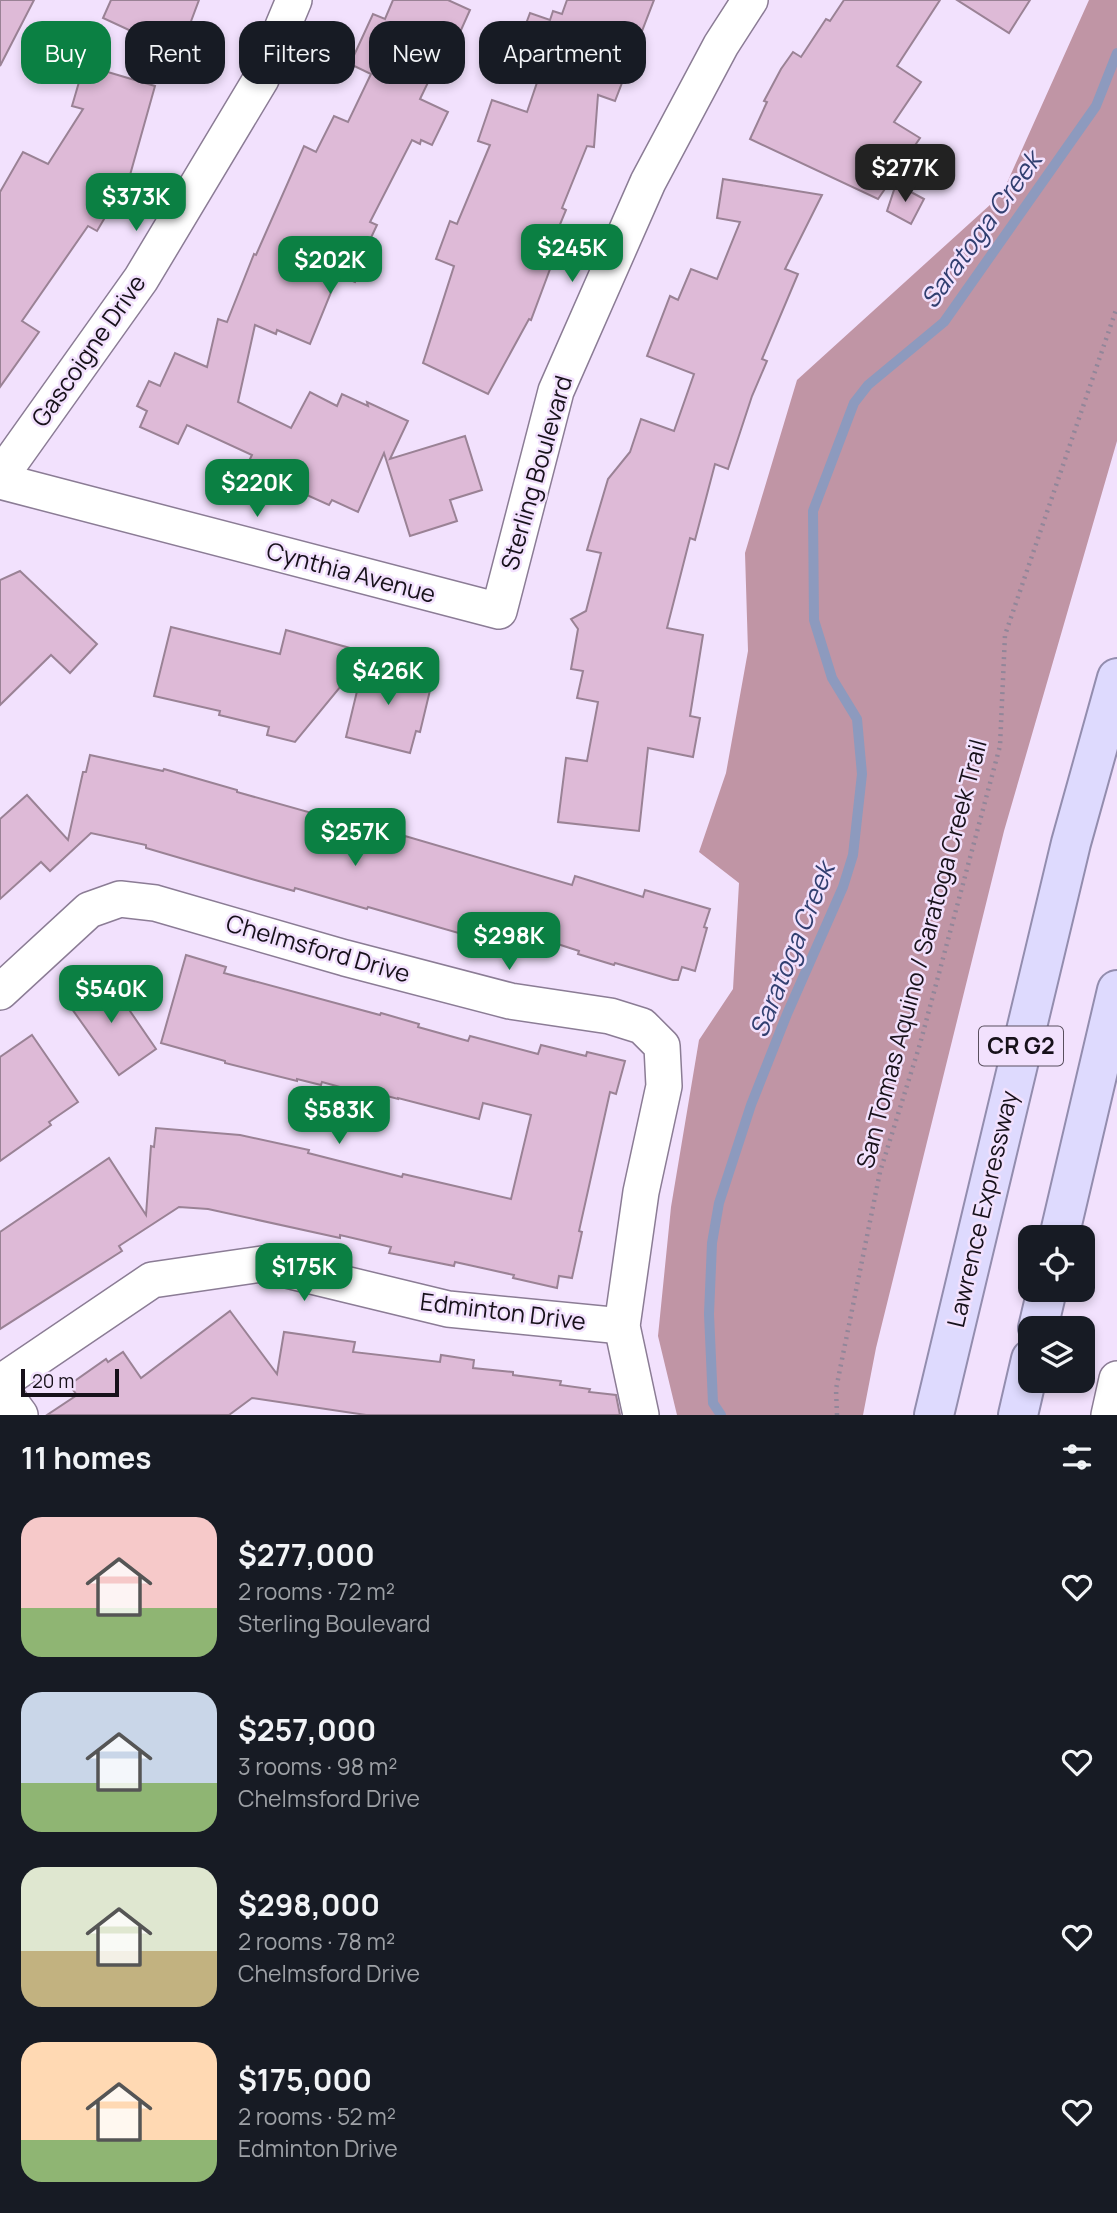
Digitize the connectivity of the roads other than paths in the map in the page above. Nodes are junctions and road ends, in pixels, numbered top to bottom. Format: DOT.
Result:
graph roads {
  1 [pos="294,0"];
  2 [pos="750,0"];
  3 [pos="0,479"];
  4 [pos="499,611"];
  5 [pos="1117,678"];
  6 [pos="1117,990"];
  7 [pos="0,992"];
  8 [pos="1062,1225"];
  9 [pos="622,1326"];
  10 [pos="1117,1379"];
  11 [pos="0,1385"];
  12 [pos="1023,1393"];
  13 [pos="20,1415"];
  14 [pos="641,1415"];
  15 [pos="934,1415"];
  16 [pos="1018,1415"];
  17 [pos="1109,1415"];
  1 -- 3 [label="street, Gascoigne Drive"];
  2 -- 4 [label="street, Sterling Boulevard"];
  3 -- 4 [label="street, Cynthia Avenue"];
  5 -- 15 [label="highway, Lawrence Expressway / CR G2"];
  6 -- 8 [label="highway, CR G2"];
  7 -- 9 [label="street, Chelmsford Drive"];
  9 -- 11 [label="street, Edminton Drive"];
  9 -- 14 [label="street, Chelmsford Drive"];
  10 -- 17 [label="street"];
  11 -- 13 [label="street"];
  12 -- 16 [label="highway"];
}
